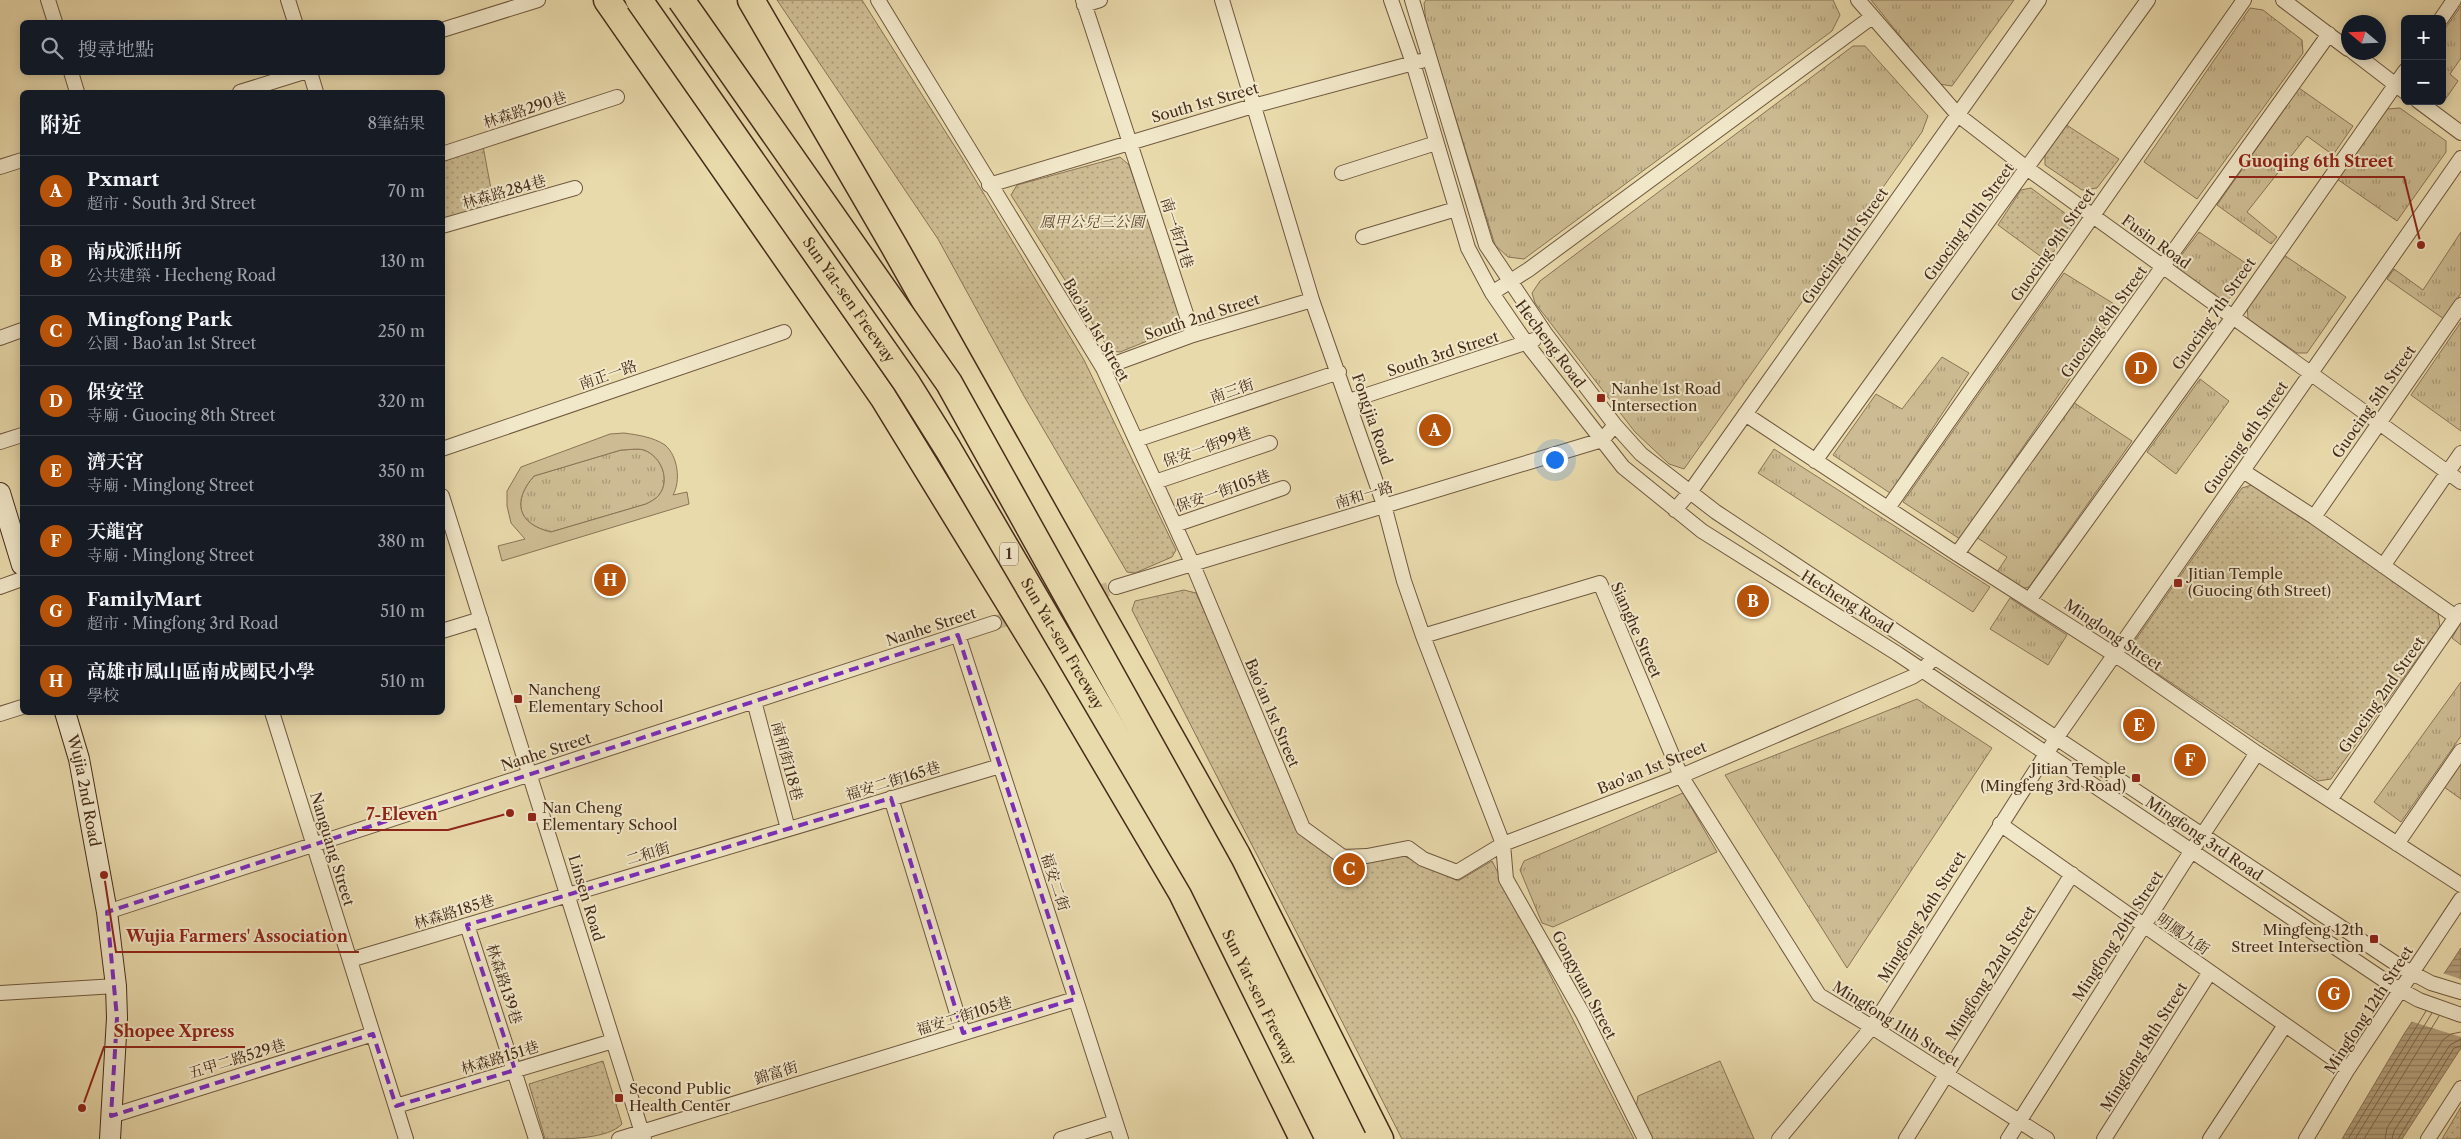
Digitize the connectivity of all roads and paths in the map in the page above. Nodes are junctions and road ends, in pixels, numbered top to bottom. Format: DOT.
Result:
graph roads {
  1 [pos="48,0"];
  2 [pos="288,0"];
  3 [pos="538,0"];
  4 [pos="607,0"];
  5 [pos="639,0"];
  6 [pos="681,0"];
  7 [pos="751,0"];
  8 [pos="878,0"];
  9 [pos="1100,0"];
  10 [pos="1222,0"];
  11 [pos="1391,0"];
  12 [pos="1412,0"];
  13 [pos="1858,0"];
  14 [pos="2039,0"];
  15 [pos="2148,0"];
  16 [pos="2244,0"];
  17 [pos="2283,0"];
  18 [pos="2454,0"];
  19 [pos="1084,3"];
  20 [pos="2444,15"];
  21 [pos="1872,17"];
  22 [pos="54,20"];
  23 [pos="293,20"];
  24 [pos="445,29"];
  25 [pos="2329,34"];
  26 [pos="2341,43"];
  27 [pos="1431,58"];
  28 [pos="2363,60"];
  29 [pos="1413,62"];
  30 [pos="72,75"];
  31 [pos="294,75"];
  32 [pos="311,75"];
  33 [pos="2400,88"];
  34 [pos="76,90"];
  35 [pos="246,90"];
  36 [pos="315,90"];
  37 [pos="617,97"];
  38 [pos="2424,105"];
  39 [pos="1253,106"];
  40 [pos="1958,115"];
  41 [pos="2461,132"];
  42 [pos="1130,142"];
  43 [pos="1436,143"];
  44 [pos="445,153"];
  45 [pos="2461,158"];
  46 [pos="20,161"];
  47 [pos="0,167"];
  48 [pos="2028,169"];
  49 [pos="1342,173"];
  50 [pos="989,185"];
  51 [pos="576,188"];
  52 [pos="1456,209"];
  53 [pos="2093,217"];
  54 [pos="445,225"];
  55 [pos="1363,236"];
  56 [pos="2163,268"];
  57 [pos="1510,283"];
  58 [pos="1492,293"];
  59 [pos="1312,300"];
  60 [pos="2461,305"];
  61 [pos="2233,317"];
  62 [pos="20,331"];
  63 [pos="784,332"];
  64 [pos="1544,334"];
  65 [pos="1193,335"];
  66 [pos="0,338"];
  67 [pos="1527,344"];
  68 [pos="1102,368"];
  69 [pos="1339,372"];
  70 [pos="2311,373"];
  71 [pos="1349,401"];
  72 [pos="1745,414"];
  73 [pos="2379,424"];
  74 [pos="1615,425"];
  75 [pos="20,436"];
  76 [pos="1136,440"];
  77 [pos="1602,440"];
  78 [pos="0,442"];
  79 [pos="1270,443"];
  80 [pos="445,448"];
  81 [pos="948,449"];
  82 [pos="2461,453"];
  83 [pos="992,458"];
  84 [pos="1815,461"];
  85 [pos="2243,471"];
  86 [pos="2448,473"];
  87 [pos="1155,482"];
  88 [pos="2461,482"];
  89 [pos="1282,488"];
  90 [pos="1690,492"];
  91 [pos="0,493"];
  92 [pos="445,505"];
  93 [pos="1384,505"];
  94 [pos="1888,508"];
  95 [pos="1675,510"];
  96 [pos="2314,516"];
  97 [pos="1175,525"];
  98 [pos="1957,554"];
  99 [pos="20,558"];
  100 [pos="1193,564"];
  101 [pos="2383,566"];
  102 [pos="20,580"];
  103 [pos="0,587"];
  104 [pos="1116,587"];
  105 [pos="2030,599"];
  106 [pos="2458,613"];
  107 [pos="481,619"];
  108 [pos="994,623"];
  109 [pos="445,630"];
  110 [pos="958,635"];
  111 [pos="1422,636"];
  112 [pos="2115,655"];
  113 [pos="1934,657"];
  114 [pos="1923,670"];
  115 [pos="754,701"];
  116 [pos="20,708"];
  117 [pos="0,714"];
  118 [pos="65,715"];
  119 [pos="273,715"];
  120 [pos="2057,737"];
  121 [pos="2461,751"];
  122 [pos="2048,753"];
  123 [pos="2258,753"];
  124 [pos="1000,766"];
  125 [pos="530,774"];
  126 [pos="1681,776"];
  127 [pos="891,798"];
  128 [pos="2330,800"];
  129 [pos="2000,824"];
  130 [pos="792,828"];
  131 [pos="2202,835"];
  132 [pos="1503,844"];
  133 [pos="2397,844"];
  134 [pos="314,845"];
  135 [pos="2192,851"];
  136 [pos="1237,855"];
  137 [pos="2072,874"];
  138 [pos="2461,885"];
  139 [pos="567,895"];
  140 [pos="2461,899"];
  141 [pos="1189,905"];
  142 [pos="108,912"];
  143 [pos="467,925"];
  144 [pos="2144,925"];
  145 [pos="350,960"];
  146 [pos="2210,972"];
  147 [pos="2412,974"];
  148 [pos="116,986"];
  149 [pos="2401,991"];
  150 [pos="2461,992"];
  151 [pos="0,993"];
  152 [pos="1075,998"];
  153 [pos="2461,1015"];
  154 [pos="2285,1025"];
  155 [pos="1872,1027"];
  156 [pos="963,1033"];
  157 [pos="373,1034"];
  158 [pos="613,1041"];
  159 [pos="863,1064"];
  160 [pos="515,1070"];
  161 [pos="2348,1070"];
  162 [pos="1946,1076"];
  163 [pos="2461,1088"];
  164 [pos="396,1106"];
  165 [pos="111,1116"];
  166 [pos="2019,1121"];
  167 [pos="1115,1122"];
  168 [pos="643,1135"];
  169 [pos="106,1138"];
  170 [pos="406,1139"];
  171 [pos="536,1139"];
  172 [pos="619,1139"];
  173 [pos="1061,1139"];
  174 [pos="1121,1139"];
  175 [pos="1303,1139"];
  176 [pos="1329,1139"];
  177 [pos="1354,1139"];
  178 [pos="1380,1139"];
  179 [pos="1645,1139"];
  180 [pos="1779,1139"];
  181 [pos="1906,1139"];
  182 [pos="2008,1139"];
  183 [pos="2047,1139"];
  184 [pos="2104,1139"];
  185 [pos="2210,1139"];
  186 [pos="2306,1139"];
  187 [pos="2428,1139"];
  1 -- 22 [label="street"];
  2 -- 23 [label="street"];
  3 -- 24 [label="street"];
  4 -- 141 [label="highway"];
  5 -- 81 [label="highway, Sun Yat-sen Freeway / 1, bridge"];
  6 -- 83 [label="highway, Sun Yat-sen Freeway / 1, bridge"];
  7 -- 136 [label="highway"];
  8 -- 50 [label="street, Bao'an 1st Street"];
  9 -- 19 [label="street"];
  10 -- 39 [label="street, Fongjia Road"];
  11 -- 29 [label="street, Hecheng Road"];
  12 -- 27 [label="street, Hecheng Road"];
  13 -- 21 [label="street, Fusin Road"];
  14 -- 40 [label="street, Guocing 11th Street"];
  15 -- 48 [label="street, Guocing 10th Street"];
  16 -- 53 [label="street, Guocing 9th Street"];
  17 -- 25 [label="street"];
  18 -- 20 [label="street"];
  19 -- 42 [label="street, 南一街71巷"];
  21 -- 40 [label="street, Fusin Road"];
  21 -- 57 [label="street"];
  25 -- 26 [label="street"];
  25 -- 56 [label="street, Guocing 8th Street"];
  27 -- 29 [label="street, South 1st Street"];
  27 -- 57 [label="street, Hecheng Road"];
  28 -- 33 [label="street"];
  29 -- 39 [label="street, South 1st Street"];
  29 -- 43 [label="street, Hecheng Road"];
  30 -- 34 [label="street"];
  31 -- 35 [label="street"];
  32 -- 36 [label="street"];
  33 -- 61 [label="street, Guocing 7th Street"];
  37 -- 44 [label="street, 林森路290巷"];
  38 -- 41 [label="street"];
  39 -- 42 [label="street, South 1st Street"];
  39 -- 59 [label="street, Fongjia Road"];
  40 -- 48 [label="street, Fusin Road"];
  40 -- 72 [label="street, Guocing 11th Street"];
  42 -- 50 [label="street, South 1st Street"];
  42 -- 65 [label="street, 南一街71巷"];
  43 -- 49 [label="street"];
  43 -- 52 [label="street, Hecheng Road"];
  45 -- 70 [label="street, Guocing 6th Street"];
  46 -- 47 [label="street"];
  48 -- 53 [label="street, Fusin Road"];
  48 -- 84 [label="street, Guocing 10th Street"];
  50 -- 68 [label="street, Bao'an 1st Street"];
  51 -- 54 [label="street, 林森路284巷"];
  52 -- 55 [label="street"];
  52 -- 58 [label="street, Hecheng Road"];
  53 -- 56 [label="street, Fusin Road"];
  53 -- 94 [label="street, Guocing 9th Street"];
  56 -- 61 [label="street, Fusin Road"];
  56 -- 98 [label="street, Guocing 8th Street"];
  57 -- 58 [label="street"];
  57 -- 64 [label="street, Hecheng Road"];
  58 -- 67 [label="street, Hecheng Road"];
  59 -- 65 [label="street, South 2nd Street"];
  59 -- 69 [label="street, Fongjia Road"];
  60 -- 73 [label="street, Guocing 5th Street"];
  61 -- 70 [label="street, Fusin Road"];
  61 -- 105 [label="street, Guocing 7th Street"];
  62 -- 66 [label="street"];
  63 -- 80 [label="street, 南正一路"];
  64 -- 67 [label="street, South 3rd Street"];
  64 -- 74 [label="street, Hecheng Road"];
  65 -- 68 [label="street, South 2nd Street"];
  67 -- 71 [label="street, South 3rd Street"];
  67 -- 77 [label="street, Hecheng Road"];
  68 -- 76 [label="street, Bao'an 1st Street"];
  69 -- 71 [label="street, Fongjia Road"];
  69 -- 76 [label="street, 南三街"];
  70 -- 73 [label="street, Fusin Road"];
  70 -- 85 [label="street, Guocing 6th Street"];
  71 -- 93 [label="street, Fongjia Road"];
  72 -- 84 [label="street, Minglong Street"];
  72 -- 90 [label="street, Guocing 11th Street"];
  73 -- 86 [label="street, Fusin Road"];
  73 -- 96 [label="street, Guocing 5th Street"];
  74 -- 77 [label="street"];
  74 -- 90 [label="street, Hecheng Road"];
  75 -- 78 [label="street"];
  76 -- 87 [label="street, Bao'an 1st Street"];
  77 -- 93 [label="street, 南和一路"];
  77 -- 95 [label="street, Hecheng Road"];
  79 -- 87 [label="street, 保安一街99巷"];
  81 -- 141 [label="highway"];
  81 -- 176 [label="highway, Sun Yat-sen Freeway / 1, bridge"];
  82 -- 86 [label="street"];
  83 -- 136 [label="highway"];
  83 -- 177 [label="highway, Sun Yat-sen Freeway / 1, bridge"];
  84 -- 94 [label="street, Minglong Street"];
  85 -- 96 [label="street"];
  85 -- 112 [label="street, Guocing 6th Street"];
  86 -- 88 [label="street, Fusin Road"];
  86 -- 101 [label="street"];
  87 -- 97 [label="street, Bao'an 1st Street"];
  89 -- 97 [label="street, 保安一街105巷"];
  90 -- 95 [label="street, Guocing 11th Street"];
  90 -- 113 [label="street, Hecheng Road"];
  91 -- 99 [label="main road"];
  92 -- 107 [label="street, Linsen Road"];
  93 -- 100 [label="street, 南和一路"];
  93 -- 111 [label="street, Fongjia Road"];
  94 -- 98 [label="street, Minglong Street"];
  95 -- 114 [label="street, Hecheng Road"];
  96 -- 101 [label="street"];
  97 -- 100 [label="street, Bao'an 1st Street"];
  98 -- 105 [label="street, Minglong Street"];
  100 -- 104 [label="street, 南和一路"];
  100 -- 132 [label="street, Bao'an 1st Street"];
  101 -- 106 [label="street"];
  102 -- 103 [label="street"];
  105 -- 112 [label="street, Minglong Street"];
  106 -- 128 [label="street, Guocing 2nd Street"];
  107 -- 109 [label="street"];
  107 -- 125 [label="street, Linsen Road"];
  108 -- 110 [label="street, Nanhe Street"];
  110 -- 115 [label="street, Nanhe Street"];
  110 -- 124 [label="street, 福安二街"];
  111 -- 126 [label="street, Sianghe Street"];
  111 -- 132 [label="street, Fongjia Road"];
  112 -- 120 [label="street, Guocing 6th Street"];
  112 -- 123 [label="street, Minglong Street"];
  113 -- 114 [label="street, Bao'an 1st Street"];
  113 -- 120 [label="street, Mingfong 3rd Road"];
  114 -- 122 [label="street, Mingfong 3rd Road"];
  114 -- 126 [label="street, Bao'an 1st Street"];
  115 -- 125 [label="street, Nanhe Street"];
  115 -- 130 [label="street, 南和街118巷"];
  116 -- 117 [label="street"];
  118 -- 142 [label="main road, Wujia 2nd Road"];
  119 -- 134 [label="street, Nanguang Street"];
  120 -- 122 [label="street, Guocing 6th Street"];
  120 -- 131 [label="street, Mingfong 3rd Road"];
  121 -- 133 [label="street"];
  122 -- 129 [label="street, Mingfong 26th Street"];
  122 -- 135 [label="street, Mingfong 3rd Road"];
  123 -- 128 [label="street, Minglong Street"];
  123 -- 131 [label="street, Mingfong 20th Street"];
  124 -- 127 [label="street, 福安二街165巷"];
  124 -- 152 [label="street, 福安二街"];
  125 -- 134 [label="street, Nanhe Street"];
  125 -- 139 [label="street, Linsen Road"];
  126 -- 132 [label="street, Bao'an 1st Street"];
  126 -- 155 [label="street, Mingfong 11th Street"];
  127 -- 130 [label="street, 福安二街165巷"];
  127 -- 156 [label="street"];
  128 -- 133 [label="street, Minglong Street"];
  129 -- 137 [label="street, 明鳳九街"];
  129 -- 155 [label="street, Mingfong 26th Street"];
  130 -- 139 [label="street, 二和街"];
  131 -- 135 [label="street, Mingfong 20th Street"];
  131 -- 147 [label="street, Mingfong 3rd Road"];
  132 -- 179 [label="street, Gongyuan Street"];
  133 -- 138 [label="street, Minglong Street"];
  134 -- 142 [label="street, Nanhe Street"];
  134 -- 145 [label="street, Nanguang Street"];
  135 -- 144 [label="street, Mingfong 20th Street"];
  135 -- 149 [label="street, Mingfong 3rd Road"];
  136 -- 178 [label="highway"];
  137 -- 144 [label="street, 明鳳九街"];
  137 -- 162 [label="street, Mingfong 22nd Street"];
  139 -- 143 [label="street, 林森路185巷"];
  139 -- 158 [label="street, Linsen Road"];
  140 -- 147 [label="street, Mingfong 12th Street"];
  141 -- 175 [label="highway"];
  142 -- 148 [label="main road, Wujia 2nd Road"];
  143 -- 145 [label="street, 林森路185巷"];
  143 -- 160 [label="street, 林森路139巷"];
  144 -- 146 [label="street, 明鳳九街"];
  144 -- 166 [label="street, Mingfong 20th Street"];
  145 -- 157 [label="street, Nanguang Street"];
  146 -- 154 [label="street, 明鳳九街"];
  146 -- 184 [label="street, Mingfong 18th Street"];
  147 -- 149 [label="street, Mingfong 12th Street"];
  147 -- 150 [label="street, Mingfong 3rd Road"];
  148 -- 151 [label="street"];
  148 -- 165 [label="main road, Wujia 2nd Road"];
  149 -- 153 [label="street, Mingfong 3rd Road"];
  149 -- 161 [label="street, Mingfong 12th Street"];
  152 -- 156 [label="street, 福安二街105巷"];
  152 -- 167 [label="street, 福安二街"];
  154 -- 161 [label="street, 明鳳九街"];
  154 -- 185 [label="street"];
  155 -- 162 [label="street, Mingfong 11th Street"];
  155 -- 180 [label="street, Mingfong 26th Street"];
  156 -- 159 [label="street, 福安二街105巷"];
  157 -- 164 [label="street, Nanguang Street"];
  157 -- 165 [label="street, 五甲二路529巷"];
  158 -- 160 [label="street, 林森路151巷"];
  158 -- 168 [label="street, Linsen Road"];
  159 -- 168 [label="street, 錦富街"];
  160 -- 164 [label="street, 林森路151巷"];
  160 -- 171 [label="street, 林森路139巷"];
  161 -- 186 [label="street, Mingfong 12th Street"];
  162 -- 166 [label="street, Mingfong 11th Street"];
  162 -- 181 [label="street, Mingfong 22nd Street"];
  163 -- 187 [label="street"];
  164 -- 170 [label="street, Nanguang Street"];
  165 -- 169 [label="main road, Wujia 2nd Road"];
  166 -- 182 [label="street, Mingfong 20th Street"];
  166 -- 183 [label="street, Mingfong 11th Street"];
  167 -- 173 [label="street"];
  167 -- 174 [label="street, 福安二街"];
  168 -- 172 [label="street, 錦富街"];
}
